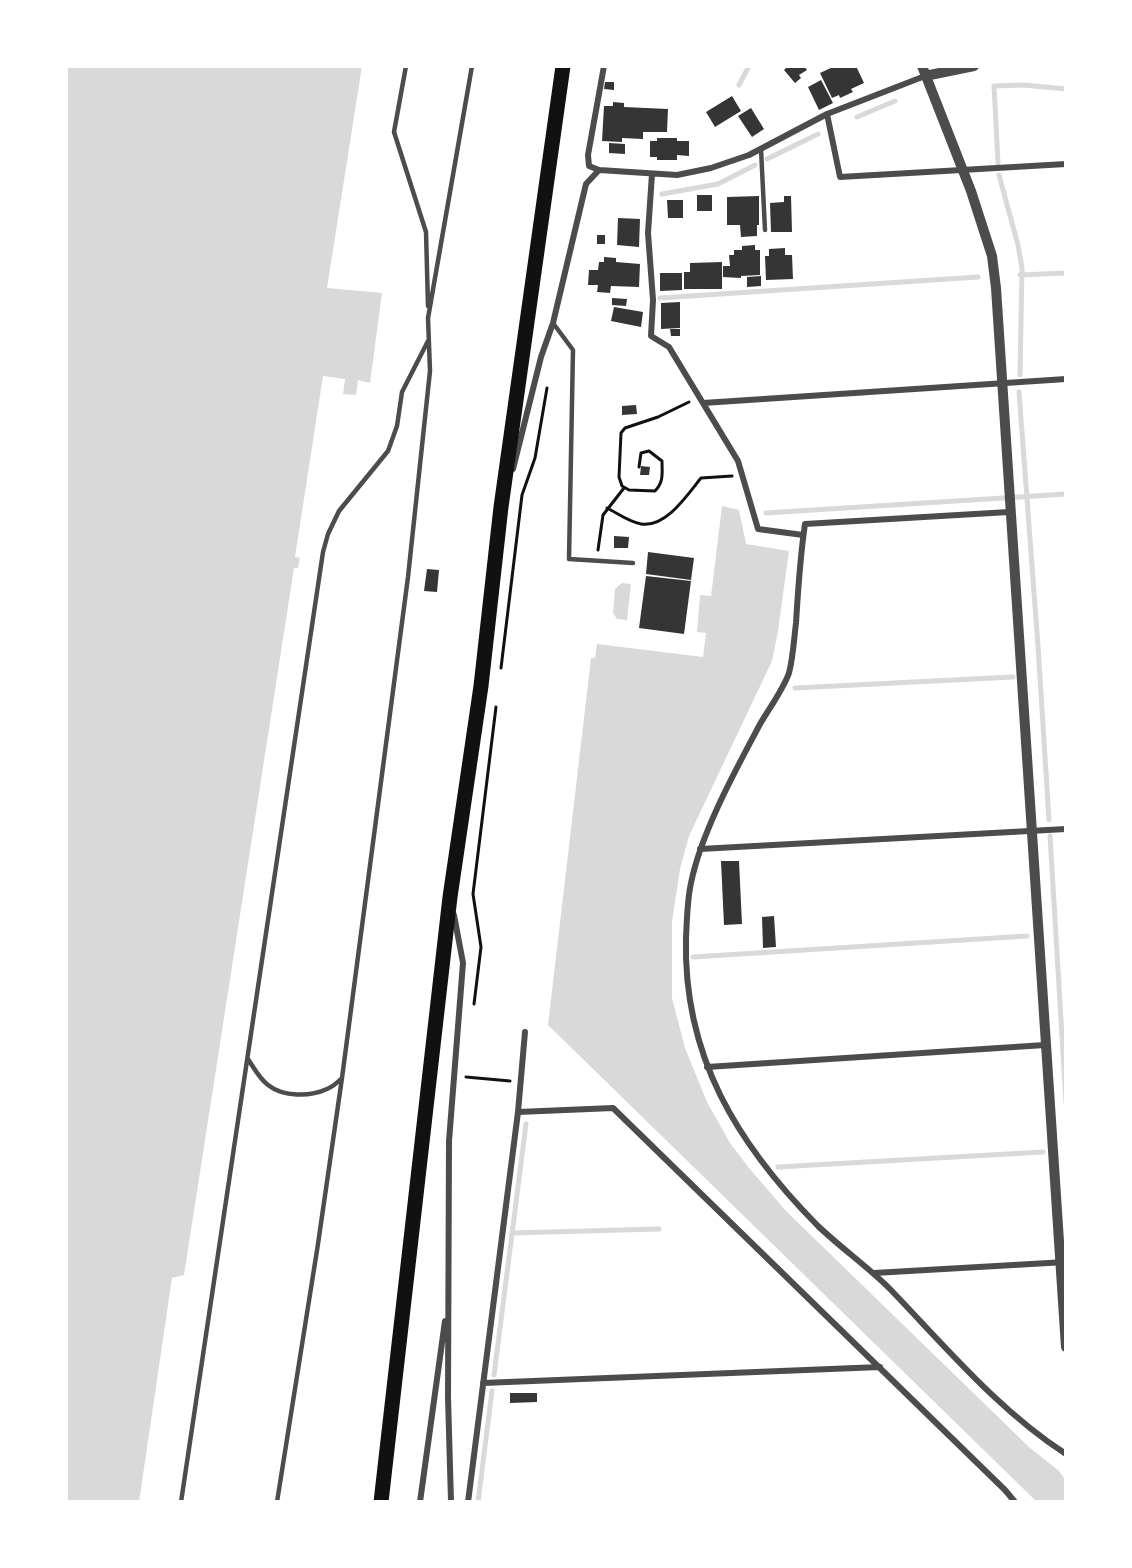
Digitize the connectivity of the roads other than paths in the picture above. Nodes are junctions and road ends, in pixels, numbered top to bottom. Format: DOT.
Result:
graph roads {
  1 [pos="406,66"];
  2 [pos="472,66"];
  3 [pos="563,66"];
  4 [pos="604,66"];
  5 [pos="974,66"];
  6 [pos="924,71"];
  7 [pos="827,114"];
  8 [pos="761,149"];
  9 [pos="1066,164"];
  10 [pos="599,170"];
  11 [pos="963,171"];
  12 [pos="652,174"];
  13 [pos="765,230"];
  14 [pos="428,318"];
  15 [pos="553,323"];
  16 [pos="429,341"];
  17 [pos="1066,379"];
  18 [pos="1003,383"];
  19 [pos="701,400"];
  20 [pos="501,507"];
  21 [pos="1009,509"];
  22 [pos="803,535"];
  23 [pos="633,563"];
  24 [pos="1066,829"];
  25 [pos="1032,831"];
  26 [pos="700,849"];
  27 [pos="450,897"];
  28 [pos="525,1032"];
  29 [pos="1045,1045"];
  30 [pos="248,1059"];
  31 [pos="707,1067"];
  32 [pos="342,1078"];
  33 [pos="519,1112"];
  34 [pos="1064,1262"];
  35 [pos="874,1273"];
  36 [pos="448,1303"];
  37 [pos="1066,1347"];
  38 [pos="880,1367"];
  39 [pos="483,1383"];
  40 [pos="1066,1455"];
  41 [pos="181,1502"];
  42 [pos="277,1502"];
  43 [pos="381,1502"];
  44 [pos="420,1502"];
  45 [pos="451,1502"];
  46 [pos="468,1502"];
  47 [pos="1015,1502"];
  1 -- 14 [label="lane"];
  2 -- 14 [label="lane"];
  3 -- 20 [label="main road"];
  4 -- 10 [label="street"];
  5 -- 6 [label="street"];
  6 -- 7 [label="street"];
  6 -- 11 [label="street"];
  7 -- 8 [label="street"];
  7 -- 11 [label="street"];
  8 -- 12 [label="street"];
  8 -- 13 [label="lane"];
  9 -- 11 [label="street"];
  10 -- 12 [label="street"];
  10 -- 15 [label="street"];
  11 -- 18 [label="street"];
  12 -- 19 [label="street"];
  14 -- 16 [label="lane"];
  15 -- 20 [label="street"];
  15 -- 23 [label="lane"];
  16 -- 30 [label="lane"];
  16 -- 32 [label="lane"];
  17 -- 18 [label="street"];
  18 -- 19 [label="street"];
  18 -- 21 [label="street"];
  19 -- 22 [label="street"];
  20 -- 27 [label="main road"];
  21 -- 22 [label="street"];
  21 -- 25 [label="street"];
  22 -- 26 [label="street"];
  24 -- 25 [label="street"];
  25 -- 26 [label="street"];
  25 -- 29 [label="street"];
  26 -- 31 [label="street"];
  27 -- 36 [label="street"];
  27 -- 43 [label="main road"];
  28 -- 33 [label="street"];
  29 -- 31 [label="street"];
  29 -- 34 [label="street"];
  30 -- 32 [label="lane"];
  30 -- 41 [label="lane"];
  31 -- 35 [label="street"];
  32 -- 42 [label="lane"];
  33 -- 38 [label="street"];
  33 -- 39 [label="street"];
  34 -- 35 [label="street"];
  34 -- 37 [label="street"];
  35 -- 40 [label="street"];
  36 -- 44 [label="street"];
  36 -- 45 [label="street"];
  38 -- 39 [label="street"];
  38 -- 47 [label="street"];
  39 -- 46 [label="street"];
}
